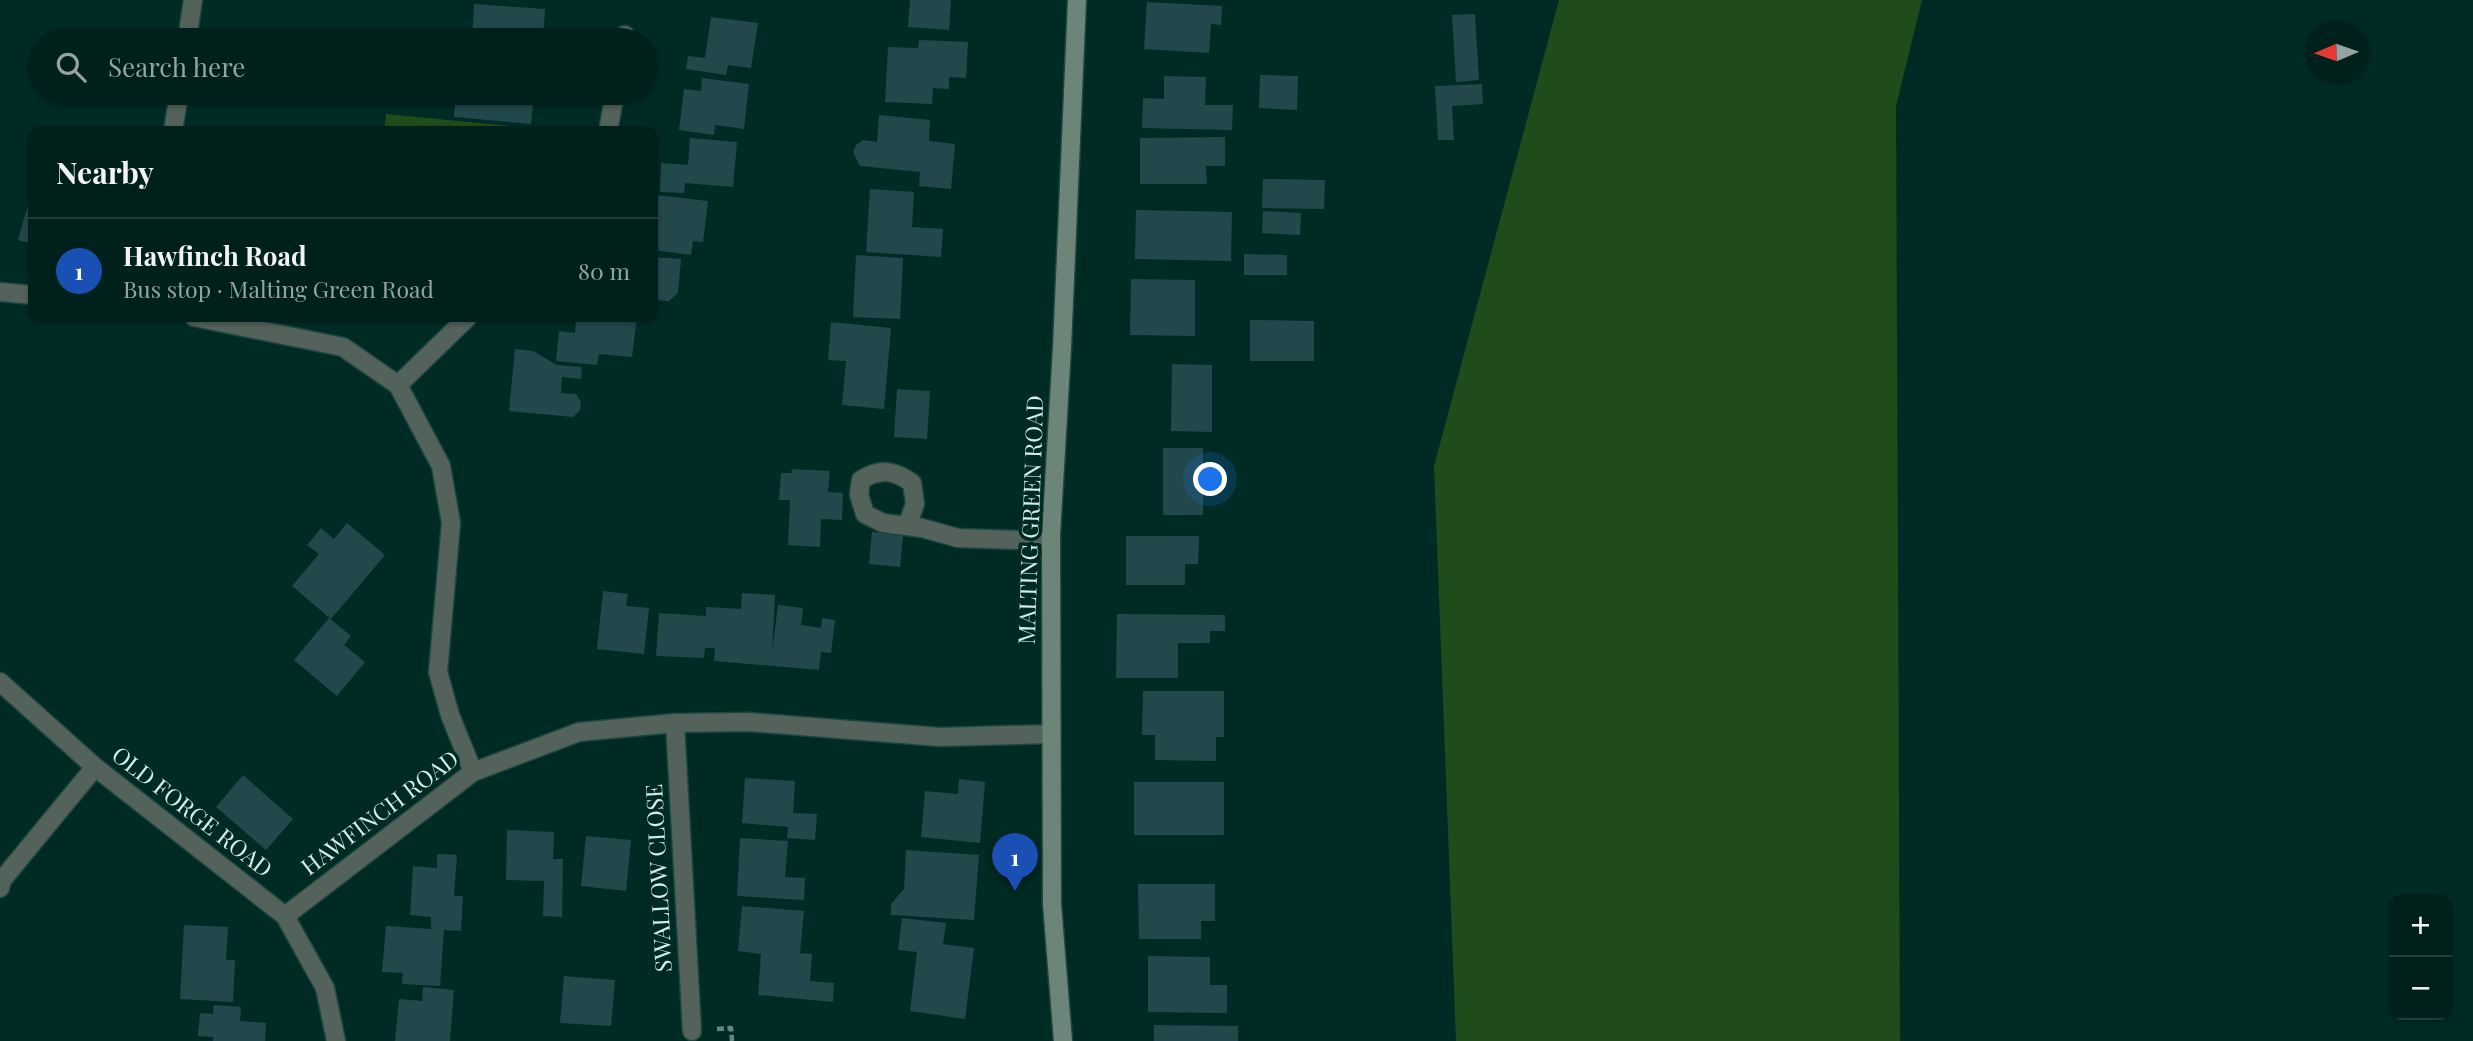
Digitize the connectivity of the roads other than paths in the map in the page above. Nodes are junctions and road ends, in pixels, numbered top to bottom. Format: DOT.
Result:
graph roads {
  1 [pos="193,0"];
  2 [pos="1077,0"];
  3 [pos="189,28"];
  4 [pos="177,105"];
  5 [pos="613,105"];
  6 [pos="174,126"];
  7 [pos="609,126"];
  8 [pos="0,292"];
  9 [pos="28,295"];
  10 [pos="219,322"];
  11 [pos="463,322"];
  12 [pos="398,385"];
  13 [pos="907,526"];
  14 [pos="1051,541"];
  15 [pos="0,682"];
  16 [pos="675,723"];
  17 [pos="1050,734"];
  18 [pos="95,767"];
  19 [pos="473,772"];
  20 [pos="0,888"];
  21 [pos="285,915"];
  22 [pos="692,1031"];
  23 [pos="335,1041"];
  24 [pos="1063,1041"];
  1 -- 3 [label="street"];
  2 -- 14 [label="street, MALTING GREEN ROAD"];
  4 -- 6 [label="street"];
  5 -- 7 [label="street"];
  8 -- 9 [label="street"];
  10 -- 12 [label="street"];
  11 -- 12 [label="street"];
  12 -- 19 [label="street"];
  13 -- 14 [label="street"];
  14 -- 17 [label="street, MALTING GREEN ROAD"];
  15 -- 18 [label="street, OLD FORGE ROAD"];
  16 -- 17 [label="street, HAWFINCH ROAD"];
  16 -- 19 [label="street, HAWFINCH ROAD"];
  16 -- 22 [label="street, SWALLOW CLOSE"];
  17 -- 24 [label="street, MALTING GREEN ROAD"];
  18 -- 20 [label="street"];
  18 -- 21 [label="street, OLD FORGE ROAD"];
  19 -- 21 [label="street, HAWFINCH ROAD"];
  21 -- 23 [label="street, OLD FORGE ROAD"];
}
